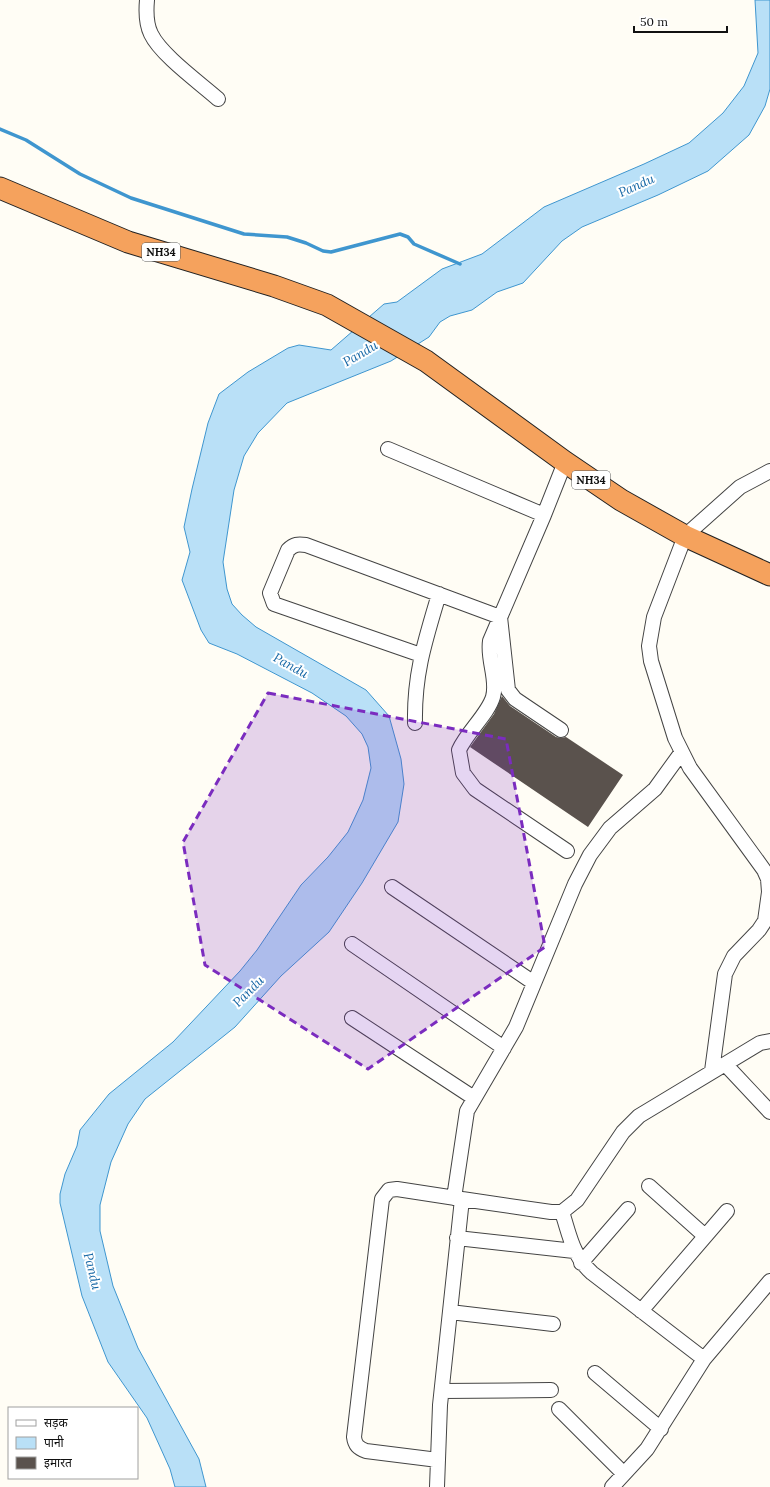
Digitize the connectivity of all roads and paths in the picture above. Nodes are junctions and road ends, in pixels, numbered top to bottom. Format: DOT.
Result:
graph roads {
  1 [pos="147,0"];
  2 [pos="218,99"];
  3 [pos="0,188"];
  4 [pos="388,449"];
  5 [pos="565,462"];
  6 [pos="770,471"];
  7 [pos="544,515"];
  8 [pos="685,536"];
  9 [pos="770,576"];
  10 [pos="439,594"];
  11 [pos="500,617"];
  12 [pos="421,655"];
  13 [pos="415,723"];
  14 [pos="561,730"];
  15 [pos="681,753"];
  16 [pos="567,851"];
  17 [pos="392,887"];
  18 [pos="768,920"];
  19 [pos="352,944"];
  20 [pos="534,983"];
  21 [pos="352,1018"];
  22 [pos="770,1040"];
  23 [pos="504,1048"];
  24 [pos="725,1064"];
  25 [pos="712,1071"];
  26 [pos="474,1098"];
  27 [pos="770,1112"];
  28 [pos="649,1186"];
  29 [pos="458,1199"];
  30 [pos="628,1209"];
  31 [pos="726,1211"];
  32 [pos="562,1212"];
  33 [pos="705,1236"];
  34 [pos="458,1238"];
  35 [pos="577,1257"];
  36 [pos="770,1282"];
  37 [pos="641,1311"];
  38 [pos="450,1312"];
  39 [pos="553,1324"];
  40 [pos="704,1358"];
  41 [pos="595,1373"];
  42 [pos="551,1390"];
  43 [pos="442,1391"];
  44 [pos="559,1409"];
  45 [pos="661,1429"];
  46 [pos="438,1460"];
  47 [pos="624,1474"];
  48 [pos="437,1487"];
  49 [pos="612,1487"];
  1 -- 2 [label="street"];
  3 -- 5 [label="highway, NH34"];
  4 -- 7 [label="street"];
  5 -- 7 [label="street"];
  5 -- 8 [label="highway, NH34"];
  6 -- 8 [label="street"];
  7 -- 11 [label="street"];
  8 -- 9 [label="highway, NH34"];
  8 -- 15 [label="street"];
  10 -- 11 [label="street"];
  10 -- 12 [label="street"];
  10 -- 12 [label="street"];
  11 -- 14 [label="street"];
  11 -- 16 [label="street"];
  12 -- 13 [label="street"];
  15 -- 18 [label="street"];
  15 -- 20 [label="street"];
  17 -- 20 [label="street"];
  18 -- 25 [label="street"];
  19 -- 23 [label="street"];
  20 -- 23 [label="street"];
  21 -- 26 [label="street"];
  22 -- 24 [label="street"];
  23 -- 26 [label="street"];
  24 -- 25 [label="street"];
  24 -- 27 [label="street"];
  25 -- 32 [label="street"];
  26 -- 29 [label="street"];
  28 -- 33 [label="street"];
  29 -- 32 [label="street"];
  29 -- 34 [label="street"];
  29 -- 46 [label="street"];
  30 -- 35 [label="street"];
  31 -- 33 [label="street"];
  32 -- 35 [label="street"];
  33 -- 37 [label="street"];
  34 -- 35 [label="street"];
  34 -- 38 [label="street"];
  35 -- 37 [label="street"];
  36 -- 40 [label="street"];
  37 -- 40 [label="street"];
  38 -- 39 [label="street"];
  38 -- 43 [label="street"];
  40 -- 45 [label="street"];
  41 -- 45 [label="street"];
  42 -- 43 [label="street"];
  43 -- 46 [label="street"];
  44 -- 47 [label="street"];
  45 -- 47 [label="street"];
  46 -- 48 [label="street"];
  47 -- 49 [label="street"];
}
